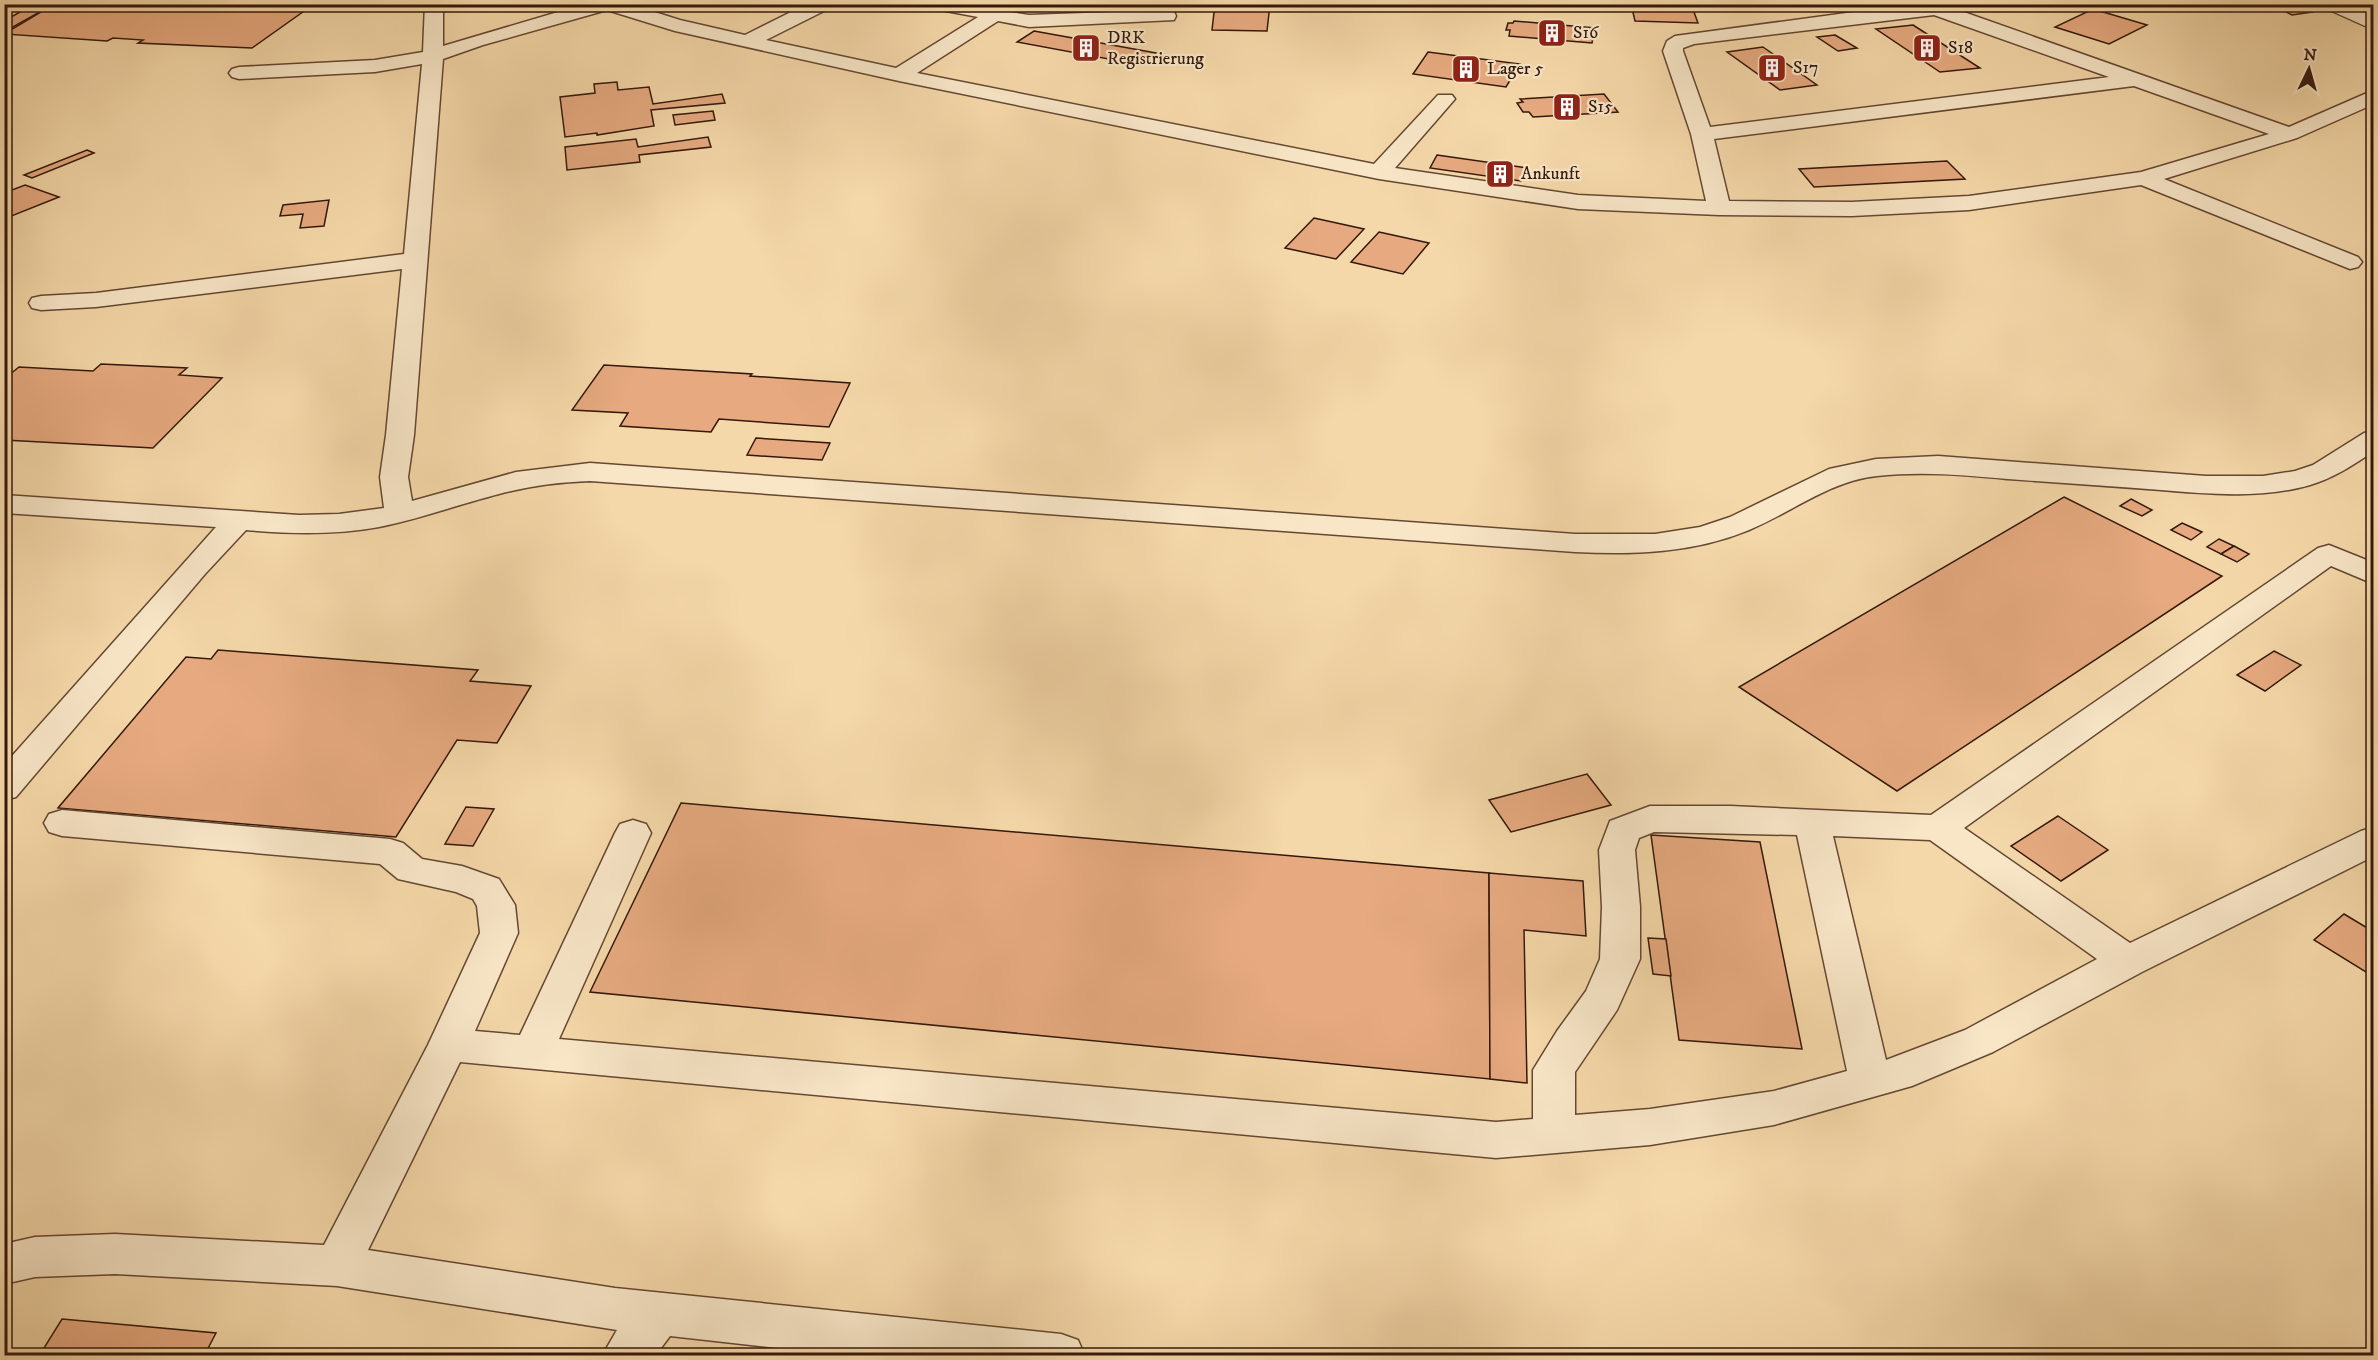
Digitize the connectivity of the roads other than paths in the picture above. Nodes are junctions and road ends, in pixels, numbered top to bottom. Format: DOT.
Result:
graph roads {
  1 [pos="434,4"];
  2 [pos="608,4"];
  3 [pos="823,4"];
  4 [pos="937,4"];
  5 [pos="1011,4"];
  6 [pos="2332,4"];
  7 [pos="1929,7"];
  8 [pos="993,16"];
  9 [pos="1167,16"];
  10 [pos="2373,24"];
  11 [pos="746,42"];
  12 [pos="433,56"];
  13 [pos="239,73"];
  14 [pos="899,75"];
  15 [pos="2139,79"];
  16 [pos="2373,96"];
  17 [pos="1445,99"];
  18 [pos="1702,134"];
  19 [pos="2290,134"];
  20 [pos="1379,172"];
  21 [pos="2143,178"];
  22 [pos="1719,208"];
  23 [pos="414,260"];
  24 [pos="2350,262"];
  25 [pos="41,303"];
  26 [pos="2373,439"];
  27 [pos="4,504"];
  28 [pos="399,514"];
  29 [pos="252,522"];
  30 [pos="2373,575"];
  31 [pos="4,788"];
  32 [pos="1812,822"];
  33 [pos="62,824"];
  34 [pos="1938,828"];
  35 [pos="633,833"];
  36 [pos="2373,840"];
  37 [pos="2128,961"];
  38 [pos="448,1045"];
  39 [pos="533,1052"];
  40 [pos="1870,1082"];
  41 [pos="1554,1135"];
  42 [pos="4,1264"];
  43 [pos="337,1266"];
  44 [pos="659,1313"];
  45 [pos="888,1347"];
  46 [pos="626,1356"];
  47 [pos="1061,1356"];
  1 -- 12 [label="street"];
  2 -- 11 [label="street"];
  2 -- 12 [label="street"];
  3 -- 11 [label="street"];
  4 -- 8 [label="street"];
  5 -- 8 [label="street"];
  6 -- 10 [label="street"];
  7 -- 15 [label="street"];
  7 -- 18 [label="street"];
  8 -- 9 [label="street"];
  8 -- 14 [label="street"];
  11 -- 14 [label="street"];
  12 -- 13 [label="street"];
  12 -- 23 [label="street"];
  14 -- 20 [label="street"];
  15 -- 18 [label="street"];
  15 -- 19 [label="street"];
  16 -- 19 [label="street"];
  17 -- 20 [label="street"];
  18 -- 22 [label="street"];
  19 -- 21 [label="street"];
  20 -- 22 [label="street"];
  21 -- 22 [label="street"];
  21 -- 24 [label="street"];
  23 -- 25 [label="street"];
  23 -- 28 [label="street"];
  26 -- 28 [label="street"];
  27 -- 29 [label="street"];
  28 -- 29 [label="street"];
  29 -- 31 [label="street"];
  30 -- 34 [label="street"];
  32 -- 34 [label="street"];
  32 -- 40 [label="street"];
  32 -- 41 [label="street"];
  33 -- 38 [label="street"];
  34 -- 37 [label="street"];
  35 -- 39 [label="street"];
  36 -- 37 [label="street"];
  37 -- 40 [label="street"];
  38 -- 39 [label="street"];
  38 -- 43 [label="street"];
  39 -- 41 [label="street"];
  40 -- 41 [label="street"];
  42 -- 43 [label="street"];
  43 -- 44 [label="street"];
  44 -- 45 [label="street"];
  44 -- 46 [label="street"];
  45 -- 47 [label="street"];
}
